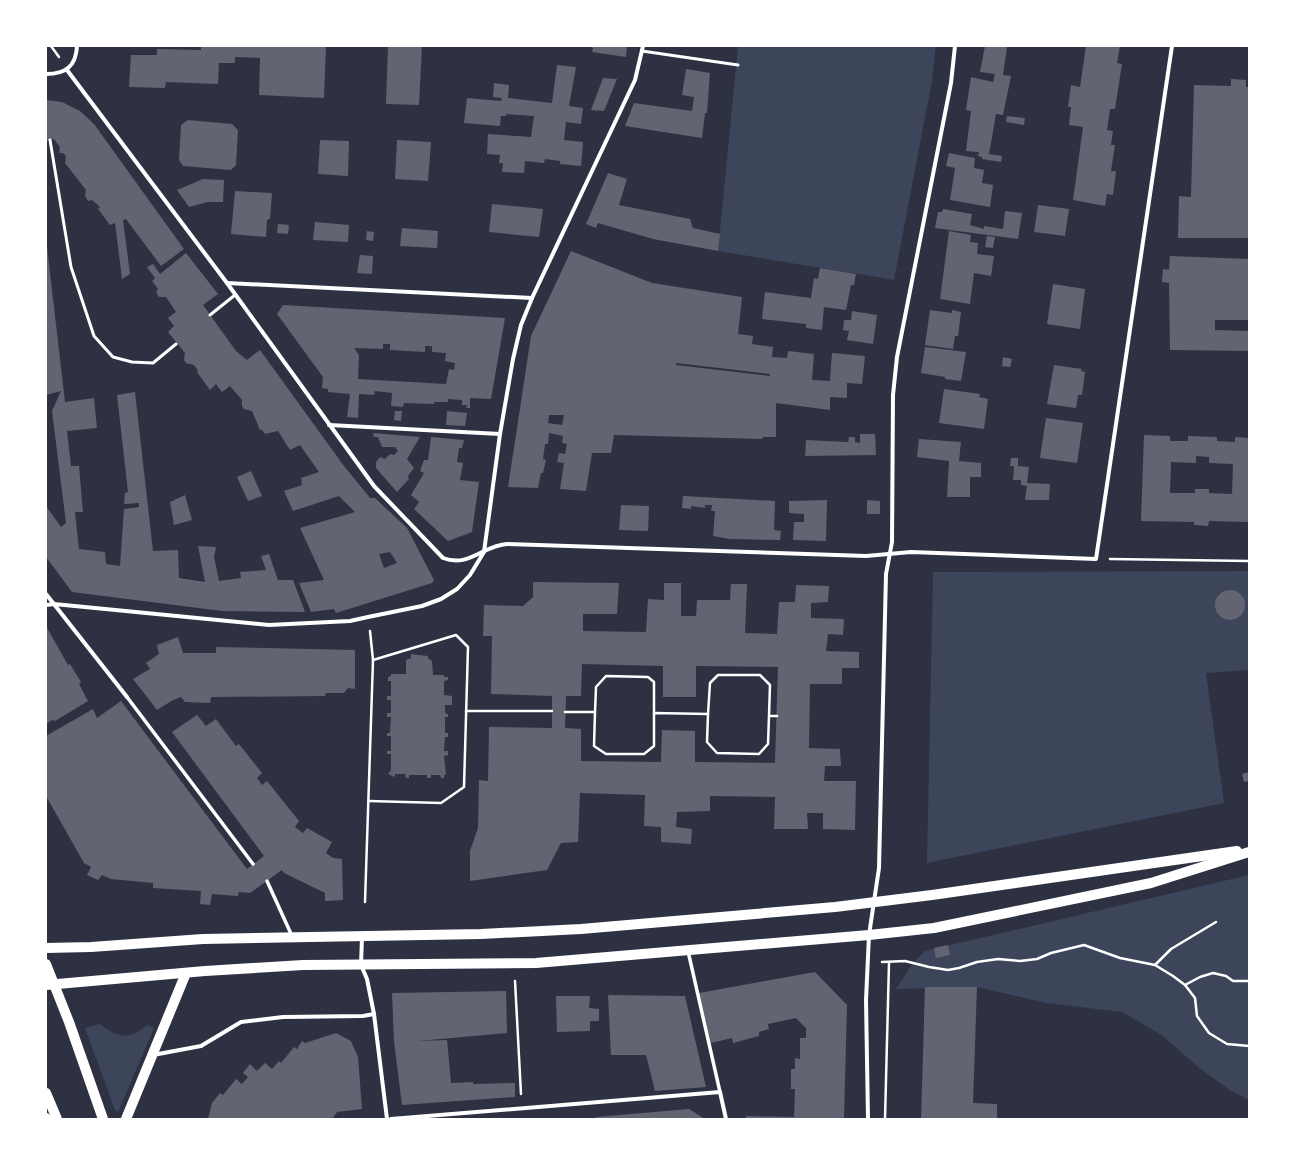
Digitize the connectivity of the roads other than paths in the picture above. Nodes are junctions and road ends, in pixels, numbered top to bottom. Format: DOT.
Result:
graph roads {
  1 [pos="77,46"];
  2 [pos="955,46"];
  3 [pos="1172,46"];
  4 [pos="642,48"];
  5 [pos="738,65"];
  6 [pos="67,70"];
  7 [pos="46,74"];
  8 [pos="50,140"];
  9 [pos="227,283"];
  10 [pos="235,295"];
  11 [pos="532,298"];
  12 [pos="210,315"];
  13 [pos="176,344"];
  14 [pos="330,425"];
  15 [pos="500,434"];
  16 [pos="484,552"];
  17 [pos="889,554"];
  18 [pos="46,594"];
  19 [pos="54,604"];
  20 [pos="46,605"];
  21 [pos="127,697"];
  22 [pos="1249,849"];
  23 [pos="1249,852"];
  24 [pos="254,864"];
  25 [pos="267,881"];
  26 [pos="874,902"];
  27 [pos="869,935"];
  28 [pos="362,936"];
  29 [pos="293,938"];
  30 [pos="46,948"];
  31 [pos="688,951"];
  32 [pos="46,964"];
  33 [pos="361,965"];
  34 [pos="186,973"];
  35 [pos="50,985"];
  36 [pos="374,1014"];
  37 [pos="151,1056"];
  38 [pos="720,1092"];
  39 [pos="46,1093"];
  40 [pos="57,1119"];
  41 [pos="102,1119"];
  42 [pos="126,1119"];
  43 [pos="387,1119"];
  44 [pos="391,1119"];
  45 [pos="726,1119"];
  46 [pos="868,1119"];
  1 -- 6 [label="street"];
  2 -- 17 [label="street"];
  3 -- 17 [label="street"];
  4 -- 5 [label="lane"];
  4 -- 11 [label="street"];
  6 -- 7 [label="street"];
  6 -- 9 [label="street"];
  8 -- 13 [label="lane"];
  9 -- 10 [label="street"];
  9 -- 11 [label="street"];
  10 -- 12 [label="lane"];
  10 -- 14 [label="street"];
  11 -- 15 [label="street"];
  14 -- 15 [label="street"];
  14 -- 16 [label="street"];
  15 -- 16 [label="street"];
  16 -- 17 [label="street"];
  16 -- 19 [label="street"];
  17 -- 26 [label="street"];
  18 -- 19 [label="street"];
  19 -- 20 [label="street"];
  19 -- 21 [label="street"];
  21 -- 24 [label="street"];
  22 -- 26 [label="main road"];
  23 -- 27 [label="main road"];
  25 -- 29 [label="street"];
  26 -- 27 [label="street"];
  26 -- 28 [label="main road"];
  27 -- 31 [label="main road"];
  27 -- 46 [label="street"];
  28 -- 29 [label="main road"];
  28 -- 33 [label="street"];
  29 -- 30 [label="main road"];
  31 -- 33 [label="main road"];
  31 -- 38 [label="street"];
  32 -- 35 [label="main road"];
  33 -- 34 [label="main road"];
  33 -- 36 [label="street"];
  34 -- 35 [label="main road"];
  34 -- 37 [label="main road"];
  35 -- 41 [label="main road"];
  36 -- 37 [label="street"];
  36 -- 43 [label="street"];
  37 -- 42 [label="main road"];
  38 -- 44 [label="street"];
  38 -- 45 [label="street"];
  39 -- 40 [label="main road"];
}
